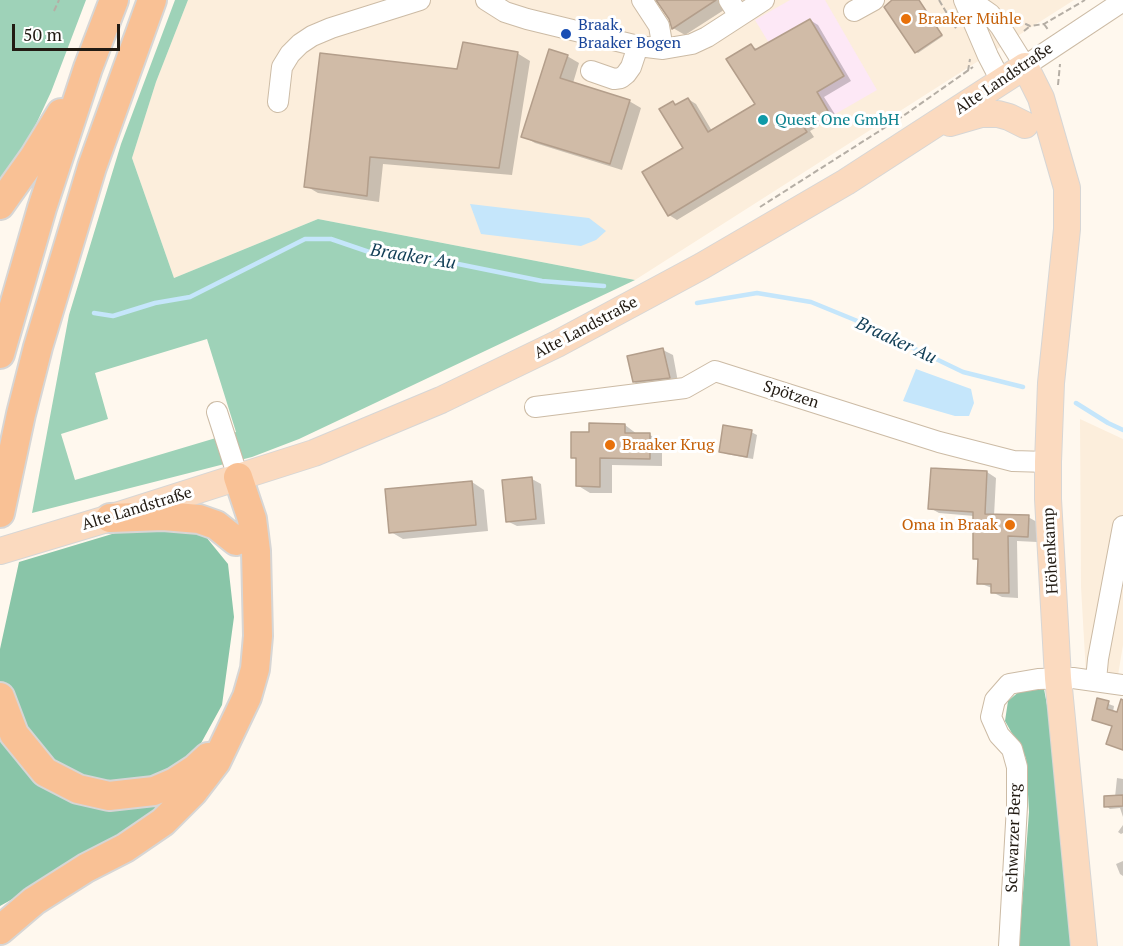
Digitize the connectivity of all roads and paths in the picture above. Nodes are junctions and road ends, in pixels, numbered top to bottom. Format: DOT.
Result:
graph roads {
  1 [pos="59,0"];
  2 [pos="114,0"];
  3 [pos="152,0"];
  4 [pos="420,0"];
  5 [pos="486,0"];
  6 [pos="642,0"];
  7 [pos="764,0"];
  8 [pos="874,0"];
  9 [pos="939,0"];
  10 [pos="964,0"];
  11 [pos="970,0"];
  12 [pos="1084,0"];
  13 [pos="1123,1"];
  14 [pos="734,8"];
  15 [pos="54,11"];
  16 [pos="854,11"];
  17 [pos="1012,16"];
  18 [pos="961,35"];
  19 [pos="638,46"];
  20 [pos="663,49"];
  21 [pos="968,51"];
  22 [pos="988,56"];
  23 [pos="1025,66"];
  24 [pos="88,68"];
  25 [pos="591,71"];
  26 [pos="968,71"];
  27 [pos="1001,81"];
  28 [pos="279,102"];
  29 [pos="1024,125"];
  30 [pos="929,129"];
  31 [pos="1058,157"];
  32 [pos="0,205"];
  33 [pos="754,212"];
  34 [pos="0,354"];
  35 [pos="535,407"];
  36 [pos="217,412"];
  37 [pos="1048,462"];
  38 [pos="238,477"];
  39 [pos="2,500"];
  40 [pos="110,518"];
  41 [pos="1123,526"];
  42 [pos="236,541"];
  43 [pos="0,551"];
  44 [pos="256,584"];
  45 [pos="1117,591"];
  46 [pos="1058,678"];
  47 [pos="1096,680"];
  48 [pos="1123,685"];
  49 [pos="0,696"];
  50 [pos="229,738"];
  51 [pos="0,930"];
  52 [pos="1009,946"];
  53 [pos="1084,946"];
  1 -- 15 [label="path"];
  2 -- 24 [label="highway"];
  3 -- 39 [label="highway"];
  4 -- 28 [label="street"];
  5 -- 19 [label="street"];
  6 -- 20 [label="street"];
  7 -- 14 [label="street"];
  8 -- 16 [label="street"];
  9 -- 18 [label="path"];
  10 -- 22 [label="street"];
  11 -- 23 [label="street"];
  12 -- 17 [label="path"];
  13 -- 23 [label="street, Alte Landstraße"];
  14 -- 20 [label="street"];
  19 -- 20 [label="street"];
  19 -- 25 [label="street"];
  21 -- 26 [label="path"];
  22 -- 26 [label="path"];
  22 -- 27 [label="street"];
  23 -- 27 [label="main road, Alte Landstraße"];
  23 -- 31 [label="main road, Höhenkamp"];
  24 -- 32 [label="highway"];
  24 -- 34 [label="highway"];
  26 -- 33 [label="path"];
  27 -- 29 [label="main road"];
  27 -- 30 [label="main road, Alte Landstraße"];
  29 -- 30 [label="main road"];
  29 -- 31 [label="main road"];
  30 -- 38 [label="main road, Alte Landstraße"];
  31 -- 37 [label="main road, Höhenkamp"];
  35 -- 37 [label="street, Spötzen"];
  36 -- 38 [label="street"];
  37 -- 46 [label="main road, Höhenkamp"];
  38 -- 40 [label="main road, Alte Landstraße"];
  38 -- 42 [label="highway"];
  38 -- 44 [label="highway"];
  40 -- 42 [label="highway"];
  40 -- 43 [label="main road, Alte Landstraße"];
  41 -- 45 [label="street"];
  42 -- 44 [label="highway"];
  44 -- 50 [label="highway"];
  45 -- 47 [label="street"];
  46 -- 47 [label="street, Schwarzer Berg"];
  46 -- 52 [label="street, Schwarzer Berg"];
  46 -- 53 [label="main road, Höhenkamp"];
  47 -- 48 [label="street, Schwarzer Berg"];
  49 -- 50 [label="highway"];
  50 -- 51 [label="highway"];
}
